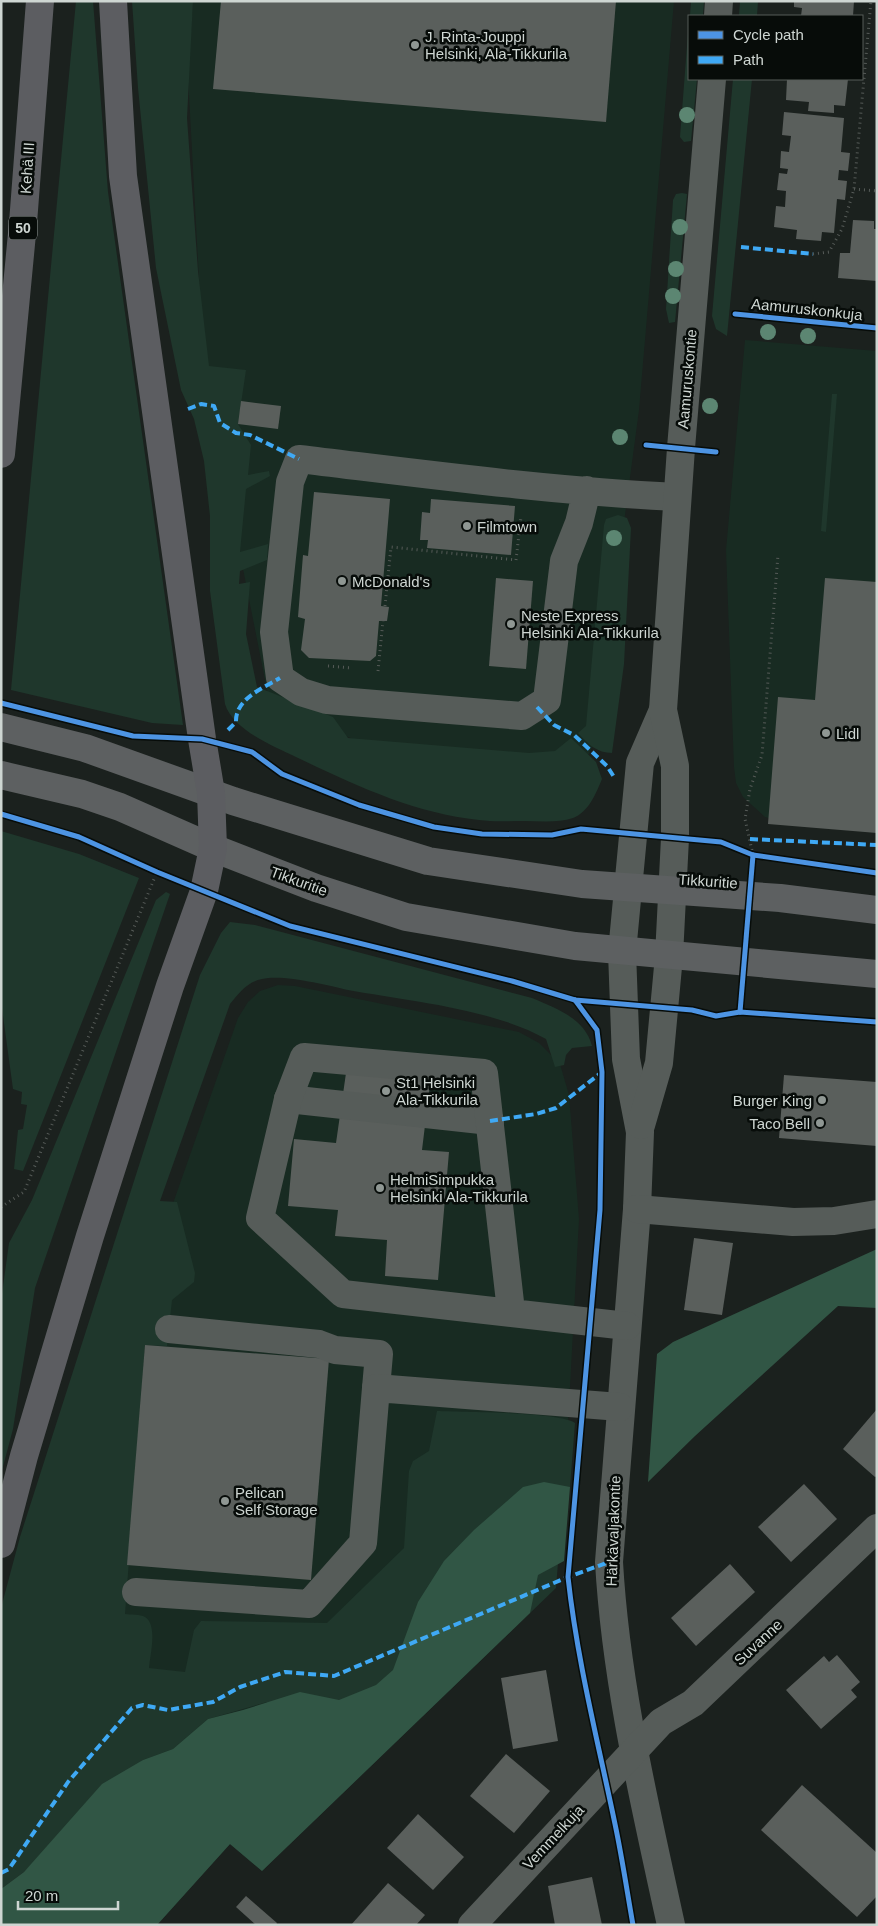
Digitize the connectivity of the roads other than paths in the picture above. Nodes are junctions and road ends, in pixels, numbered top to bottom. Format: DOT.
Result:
graph roads {
  1 [pos="40,1"];
  2 [pos="113,1"];
  3 [pos="719,1"];
  4 [pos="718,15"];
  5 [pos="712,80"];
  6 [pos="1,454"];
  7 [pos="588,490"];
  8 [pos="678,497"];
  9 [pos="664,710"];
  10 [pos="1,727"];
  11 [pos="1,775"];
  12 [pos="211,793"];
  13 [pos="213,848"];
  14 [pos="628,888"];
  15 [pos="672,890"];
  16 [pos="877,910"];
  17 [pos="622,952"];
  18 [pos="669,956"];
  19 [pos="877,974"];
  20 [pos="288,1099"];
  21 [pos="490,1120"];
  22 [pos="640,1132"];
  23 [pos="637,1209"];
  24 [pos="877,1214"];
  25 [pos="511,1311"];
  26 [pos="627,1326"];
  27 [pos="169,1329"];
  28 [pos="376,1388"];
  29 [pos="620,1407"];
  30 [pos="877,1528"];
  31 [pos="1,1544"];
  32 [pos="136,1592"];
  33 [pos="635,1750"];
  34 [pos="472,1925"];
  35 [pos="671,1925"];
  1 -- 6 [label="highway, Kehä III / 50"];
  2 -- 12 [label="highway"];
  3 -- 4 [label="street"];
  5 -- 8 [label="street, Aamuruskontie"];
  7 -- 7 [label="street"];
  7 -- 8 [label="street"];
  8 -- 9 [label="street, Aamuruskontie"];
  9 -- 14 [label="street, Aamuruskontie"];
  9 -- 15 [label="street, Aamuruskontie"];
  10 -- 12 [label="main road, Tikkuritie"];
  11 -- 13 [label="main road, Tikkuritie"];
  12 -- 13 [label="highway"];
  12 -- 14 [label="main road, Tikkuritie"];
  13 -- 17 [label="main road, Tikkuritie"];
  13 -- 31 [label="highway"];
  14 -- 15 [label="main road, Tikkuritie"];
  14 -- 17 [label="street, Aamuruskontie"];
  15 -- 16 [label="main road, Tikkuritie"];
  15 -- 18 [label="street, Aamuruskontie"];
  17 -- 18 [label="main road, Tikkuritie"];
  17 -- 22 [label="street, Härkävaljakontie"];
  18 -- 19 [label="main road, Tikkuritie"];
  18 -- 22 [label="street, Härkävaljakontie"];
  20 -- 21 [label="street"];
  20 -- 21 [label="street"];
  20 -- 25 [label="street"];
  21 -- 25 [label="street"];
  22 -- 23 [label="street, Härkävaljakontie"];
  23 -- 24 [label="street"];
  23 -- 26 [label="street, Härkävaljakontie"];
  25 -- 26 [label="street"];
  26 -- 29 [label="street, Härkävaljakontie"];
  27 -- 28 [label="street"];
  28 -- 29 [label="street"];
  28 -- 32 [label="street"];
  29 -- 33 [label="street, Härkävaljakontie"];
  30 -- 33 [label="street, Suvanne"];
  33 -- 34 [label="street, Vemmelkuja"];
  33 -- 35 [label="street, Härkävaljakontie"];
}
